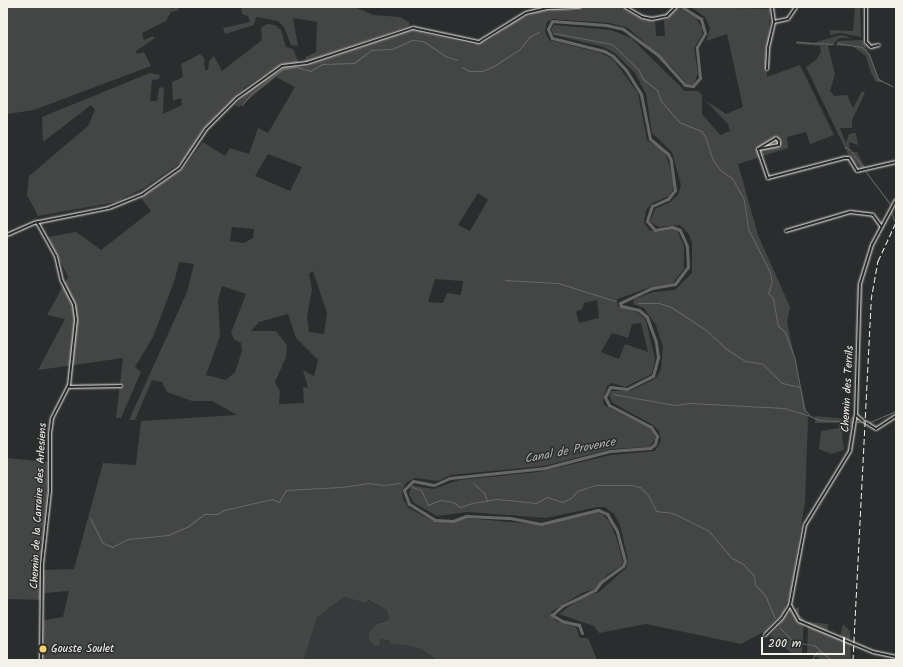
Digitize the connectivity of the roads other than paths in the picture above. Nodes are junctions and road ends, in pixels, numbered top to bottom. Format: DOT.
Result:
graph roads {
  1 [pos="580,7"];
  2 [pos="625,7"];
  3 [pos="676,7"];
  4 [pos="772,7"];
  5 [pos="796,7"];
  6 [pos="866,7"];
  7 [pos="774,22"];
  8 [pos="879,45"];
  9 [pos="767,69"];
  10 [pos="758,150"];
  11 [pos="896,162"];
  12 [pos="896,200"];
  13 [pos="37,222"];
  14 [pos="881,226"];
  15 [pos="786,231"];
  16 [pos="7,235"];
  17 [pos="121,386"];
  18 [pos="68,387"];
  19 [pos="856,415"];
  20 [pos="896,416"];
  21 [pos="790,605"];
  22 [pos="766,635"];
  23 [pos="896,657"];
  24 [pos="41,660"];
  1 -- 13 [label="street"];
  2 -- 3 [label="street"];
  4 -- 7 [label="street"];
  5 -- 7 [label="street"];
  6 -- 8 [label="street"];
  7 -- 9 [label="street"];
  10 -- 10 [label="street"];
  10 -- 11 [label="street"];
  12 -- 14 [label="street, Chemin des Terrils"];
  13 -- 16 [label="street"];
  13 -- 18 [label="street, Chemin de la Carraire des Arlesiens"];
  14 -- 15 [label="street"];
  14 -- 19 [label="street, Chemin des Terrils"];
  17 -- 18 [label="street"];
  18 -- 24 [label="street, Chemin de la Carraire des Arlesiens"];
  19 -- 20 [label="street"];
  19 -- 21 [label="street, Chemin des Terrils"];
  21 -- 22 [label="street, Chemin des Terrils"];
  21 -- 23 [label="street"];
}
